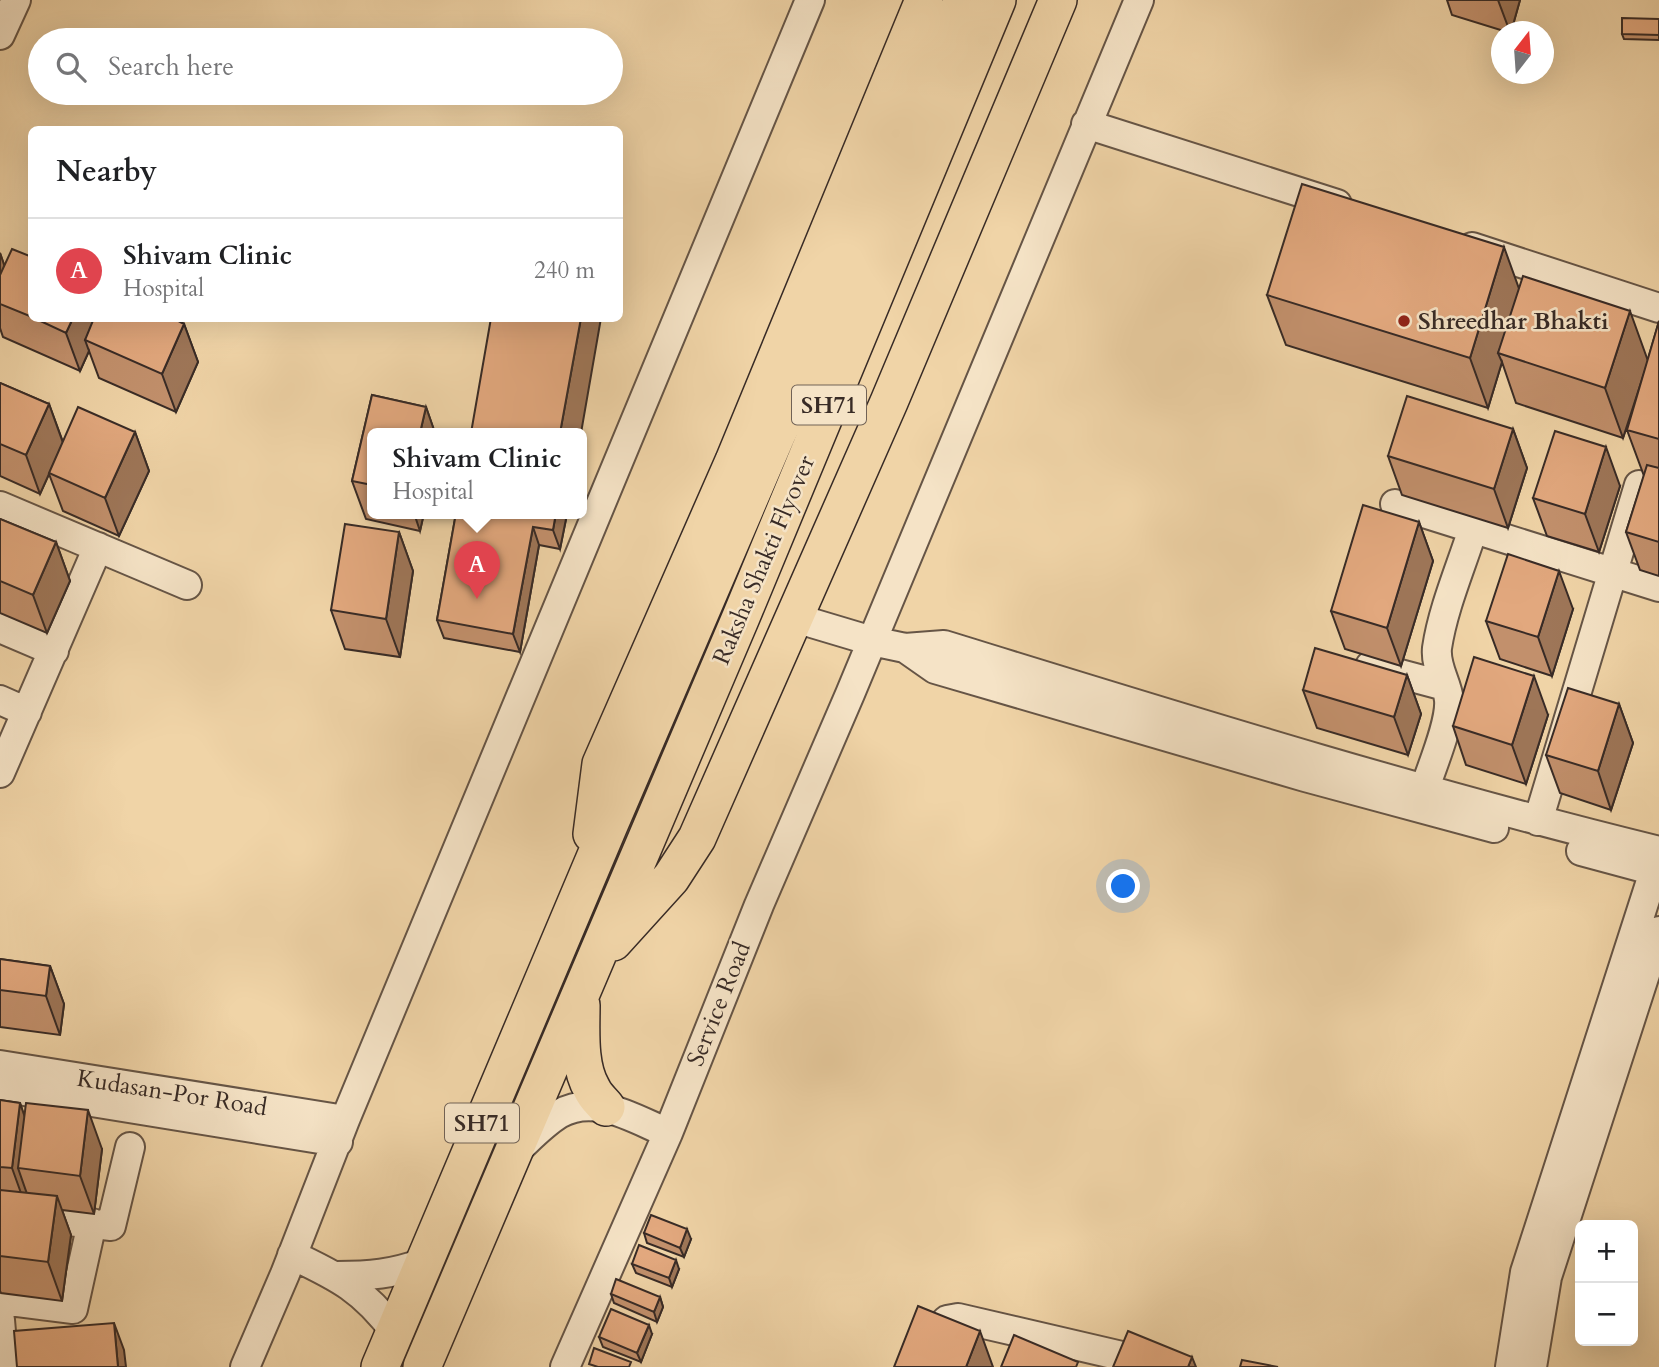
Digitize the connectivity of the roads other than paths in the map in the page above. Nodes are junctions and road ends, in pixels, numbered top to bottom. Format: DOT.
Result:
graph roads {
  1 [pos="16,0"];
  2 [pos="810,0"];
  3 [pos="923,0"];
  4 [pos="963,0"];
  5 [pos="997,0"];
  6 [pos="1058,0"];
  7 [pos="1139,0"];
  8 [pos="0,35"];
  9 [pos="1086,124"];
  10 [pos="1368,214"];
  11 [pos="1447,240"];
  12 [pos="1659,307"];
  13 [pos="1639,485"];
  14 [pos="1395,504"];
  15 [pos="0,506"];
  16 [pos="1473,529"];
  17 [pos="98,547"];
  18 [pos="1613,573"];
  19 [pos="187,584"];
  20 [pos="1659,587"];
  21 [pos="795,618"];
  22 [pos="0,628"];
  23 [pos="872,641"];
  24 [pos="905,648"];
  25 [pos="54,651"];
  26 [pos="1350,661"];
  27 [pos="1445,686"];
  28 [pos="0,700"];
  29 [pos="27,712"];
  30 [pos="0,773"];
  31 [pos="1425,788"];
  32 [pos="1538,821"];
  33 [pos="1658,863"];
  34 [pos="585,880"];
  35 [pos="1659,931"];
  36 [pos="587,978"];
  37 [pos="0,1065"];
  38 [pos="0,1087"];
  39 [pos="161,1102"];
  40 [pos="606,1107"];
  41 [pos="341,1131"];
  42 [pos="668,1133"];
  43 [pos="130,1147"];
  44 [pos="513,1154"];
  45 [pos="1,1217"];
  46 [pos="92,1223"];
  47 [pos="292,1255"];
  48 [pos="423,1263"];
  49 [pos="337,1276"];
  50 [pos="0,1300"];
  51 [pos="0,1320"];
  52 [pos="396,1332"];
  53 [pos="5,1367"];
  54 [pos="246,1367"];
  55 [pos="380,1367"];
  56 [pos="422,1367"];
  57 [pos="565,1367"];
  58 [pos="925,1367"];
  59 [pos="1169,1367"];
  60 [pos="1510,1367"];
  61 [pos="1532,1367"];
  1 -- 8 [label="street"];
  2 -- 41 [label="street"];
  3 -- 34 [label="main road"];
  4 -- 34 [label="main road, Raksha Shakti Flyover / SH71"];
  5 -- 36 [label="main road, Raksha Shakti Flyover / SH71"];
  6 -- 21 [label="main road"];
  7 -- 9 [label="street, Service Road"];
  9 -- 10 [label="street"];
  9 -- 23 [label="street, Service Road"];
  11 -- 12 [label="street"];
  13 -- 18 [label="street"];
  14 -- 16 [label="street"];
  15 -- 17 [label="street"];
  16 -- 18 [label="street"];
  16 -- 27 [label="street"];
  17 -- 19 [label="street"];
  17 -- 25 [label="street"];
  18 -- 20 [label="street"];
  18 -- 32 [label="street"];
  21 -- 23 [label="street"];
  21 -- 36 [label="main road"];
  22 -- 25 [label="street"];
  23 -- 24 [label="street"];
  23 -- 42 [label="street, Service Road"];
  24 -- 31 [label="street"];
  24 -- 33 [label="street"];
  25 -- 29 [label="street"];
  26 -- 27 [label="street"];
  27 -- 31 [label="street"];
  28 -- 29 [label="street"];
  29 -- 30 [label="street"];
  31 -- 32 [label="street"];
  32 -- 33 [label="street"];
  33 -- 60 [label="street"];
  34 -- 48 [label="main road, SH71"];
  35 -- 61 [label="street"];
  36 -- 40 [label="main road"];
  36 -- 44 [label="main road, SH71"];
  37 -- 39 [label="street, Kudasan-Por Road"];
  38 -- 39 [label="street, Kudasan-Por Road"];
  39 -- 41 [label="street, Kudasan-Por Road"];
  40 -- 42 [label="street"];
  40 -- 44 [label="street"];
  41 -- 47 [label="street"];
  42 -- 57 [label="street, Service Road"];
  43 -- 46 [label="street"];
  44 -- 56 [label="main road, SH71"];
  45 -- 46 [label="street"];
  46 -- 50 [label="street"];
  47 -- 49 [label="street"];
  47 -- 54 [label="street"];
  48 -- 49 [label="street"];
  48 -- 52 [label="main road, SH71"];
  49 -- 52 [label="street"];
  51 -- 53 [label="street"];
  52 -- 55 [label="main road, SH71"];
  58 -- 59 [label="street"];
}
